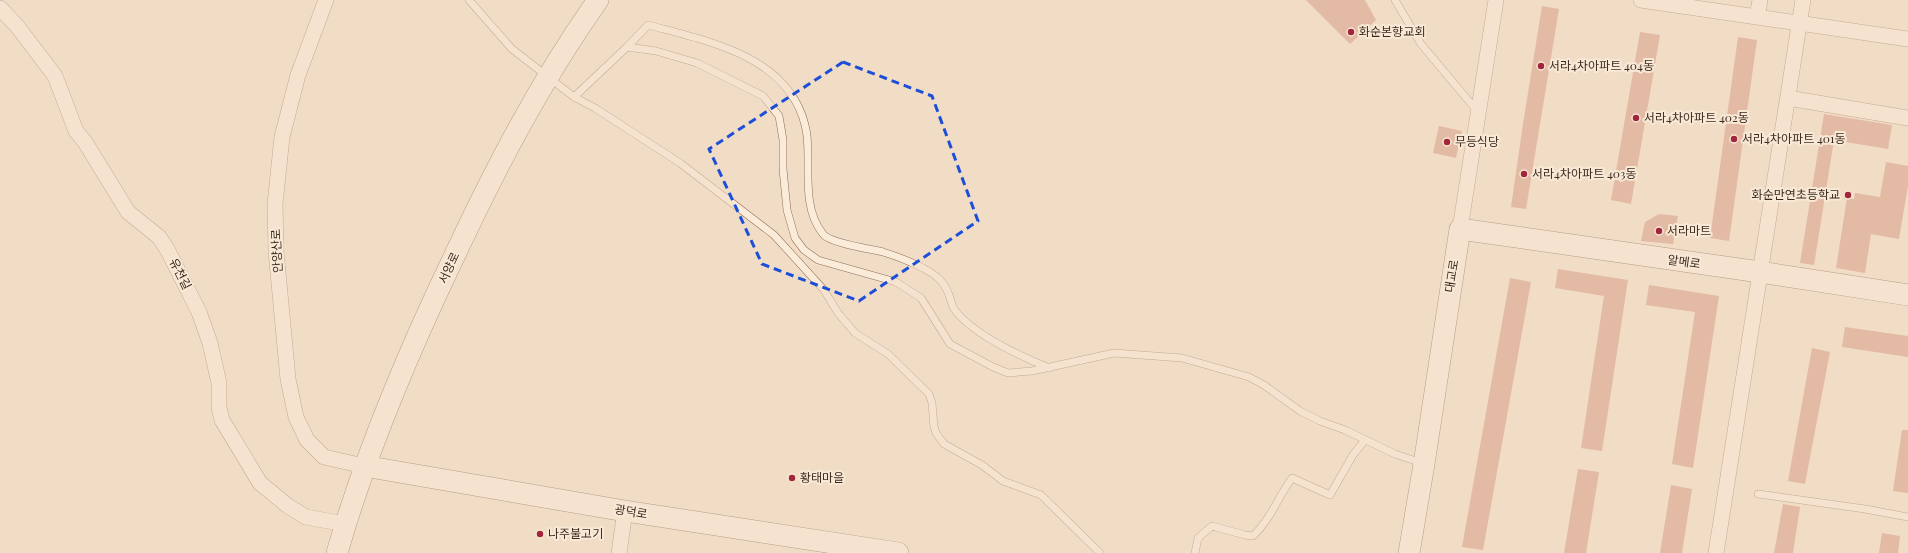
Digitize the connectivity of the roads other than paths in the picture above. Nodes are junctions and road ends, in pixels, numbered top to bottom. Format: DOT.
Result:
graph roads {
  1 [pos="326,0"];
  2 [pos="469,0"];
  3 [pos="598,0"];
  4 [pos="1395,0"];
  5 [pos="1496,0"];
  6 [pos="1641,0"];
  7 [pos="1760,0"];
  8 [pos="1803,0"];
  9 [pos="0,8"];
  10 [pos="1757,17"];
  11 [pos="1800,23"];
  12 [pos="1908,36"];
  13 [pos="626,47"];
  14 [pos="549,76"];
  15 [pos="574,97"];
  16 [pos="1788,98"];
  17 [pos="1478,112"];
  18 [pos="1908,118"];
  19 [pos="1460,229"];
  20 [pos="1760,272"];
  21 [pos="1908,295"];
  22 [pos="1049,368"];
  23 [pos="1365,440"];
  24 [pos="1424,464"];
  25 [pos="364,466"];
  26 [pos="1758,494"];
  27 [pos="626,511"];
  28 [pos="1908,516"];
  29 [pos="345,524"];
  30 [pos="853,549"];
  31 [pos="337,553"];
  32 [pos="619,553"];
  33 [pos="898,553"];
  34 [pos="1100,553"];
  35 [pos="1195,553"];
  36 [pos="1409,553"];
  37 [pos="1716,553"];
  1 -- 25 [label="street, 안양산로"];
  2 -- 14 [label="lane"];
  3 -- 14 [label="street, 서양로"];
  4 -- 17 [label="lane"];
  5 -- 17 [label="street, 대교로"];
  6 -- 10 [label="street"];
  7 -- 10 [label="street"];
  8 -- 11 [label="street"];
  9 -- 29 [label="street, 유천길"];
  10 -- 11 [label="street"];
  11 -- 12 [label="street"];
  11 -- 16 [label="street"];
  13 -- 15 [label="lane"];
  13 -- 22 [label="lane"];
  13 -- 22 [label="lane"];
  14 -- 15 [label="lane"];
  14 -- 25 [label="street, 서양로"];
  15 -- 34 [label="lane"];
  16 -- 18 [label="street"];
  16 -- 20 [label="street"];
  17 -- 19 [label="street, 대교로"];
  19 -- 20 [label="street, 알메로"];
  19 -- 24 [label="street, 대교로"];
  20 -- 21 [label="street, 알메로"];
  20 -- 37 [label="street"];
  22 -- 23 [label="lane"];
  23 -- 24 [label="lane"];
  23 -- 35 [label="lane"];
  24 -- 36 [label="street, 대교로"];
  25 -- 27 [label="street, 광덕로"];
  25 -- 29 [label="street, 서양로"];
  26 -- 28 [label="lane"];
  27 -- 30 [label="street, 광덕로"];
  27 -- 32 [label="street"];
  29 -- 31 [label="street, 서양로"];
  30 -- 33 [label="street, 광덕로"];
}
